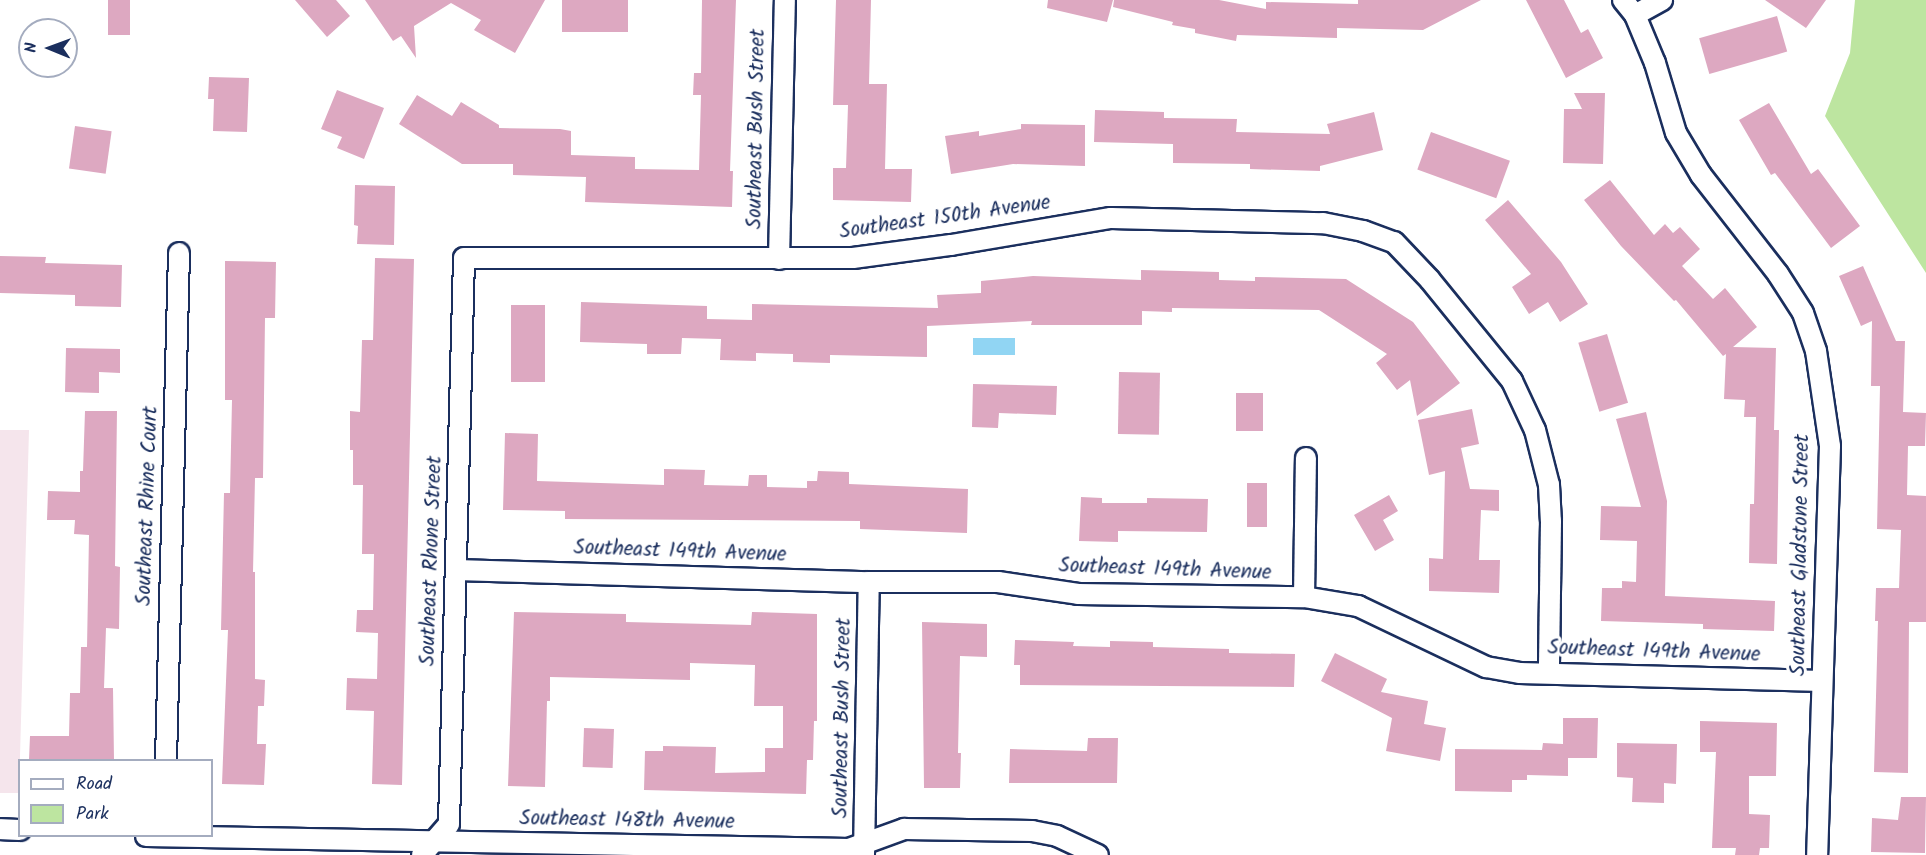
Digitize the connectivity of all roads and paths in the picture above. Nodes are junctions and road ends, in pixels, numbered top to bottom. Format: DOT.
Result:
graph roads {
  1 [pos="785,0"];
  2 [pos="1662,0"];
  3 [pos="1629,7"];
  4 [pos="179,253"];
  5 [pos="464,258"];
  6 [pos="779,258"];
  7 [pos="1306,458"];
  8 [pos="456,570"];
  9 [pos="869,582"];
  10 [pos="1304,597"];
  11 [pos="1549,673"];
  12 [pos="1822,681"];
  13 [pos="166,759"];
  14 [pos="0,829"];
  15 [pos="18,830"];
  16 [pos="186,837"];
  17 [pos="428,848"];
  18 [pos="865,849"];
  19 [pos="1098,855"];
  20 [pos="1817,855"];
  1 -- 6 [label="street, Southeast Bush Street"];
  2 -- 3 [label="street, Southeast Gladstone Street"];
  3 -- 12 [label="street, Southeast Gladstone Street"];
  4 -- 13 [label="street, Southeast Rhine Court"];
  5 -- 6 [label="street, Southeast 150th Avenue"];
  5 -- 8 [label="street, Southeast Rhone Street"];
  6 -- 11 [label="street, Southeast 150th Avenue"];
  7 -- 10 [label="street"];
  8 -- 9 [label="street, Southeast 149th Avenue"];
  8 -- 17 [label="street, Southeast Rhone Street"];
  9 -- 10 [label="street, Southeast 149th Avenue"];
  9 -- 18 [label="street, Southeast Bush Street"];
  10 -- 11 [label="street, Southeast 149th Avenue"];
  11 -- 12 [label="street, Southeast 149th Avenue"];
  12 -- 20 [label="street, Southeast Gladstone Street"];
  14 -- 15 [label="street"];
  16 -- 17 [label="street, Southeast 148th Avenue"];
  17 -- 18 [label="street, Southeast 148th Avenue"];
  18 -- 19 [label="street, Southeast 148th Avenue"];
}
